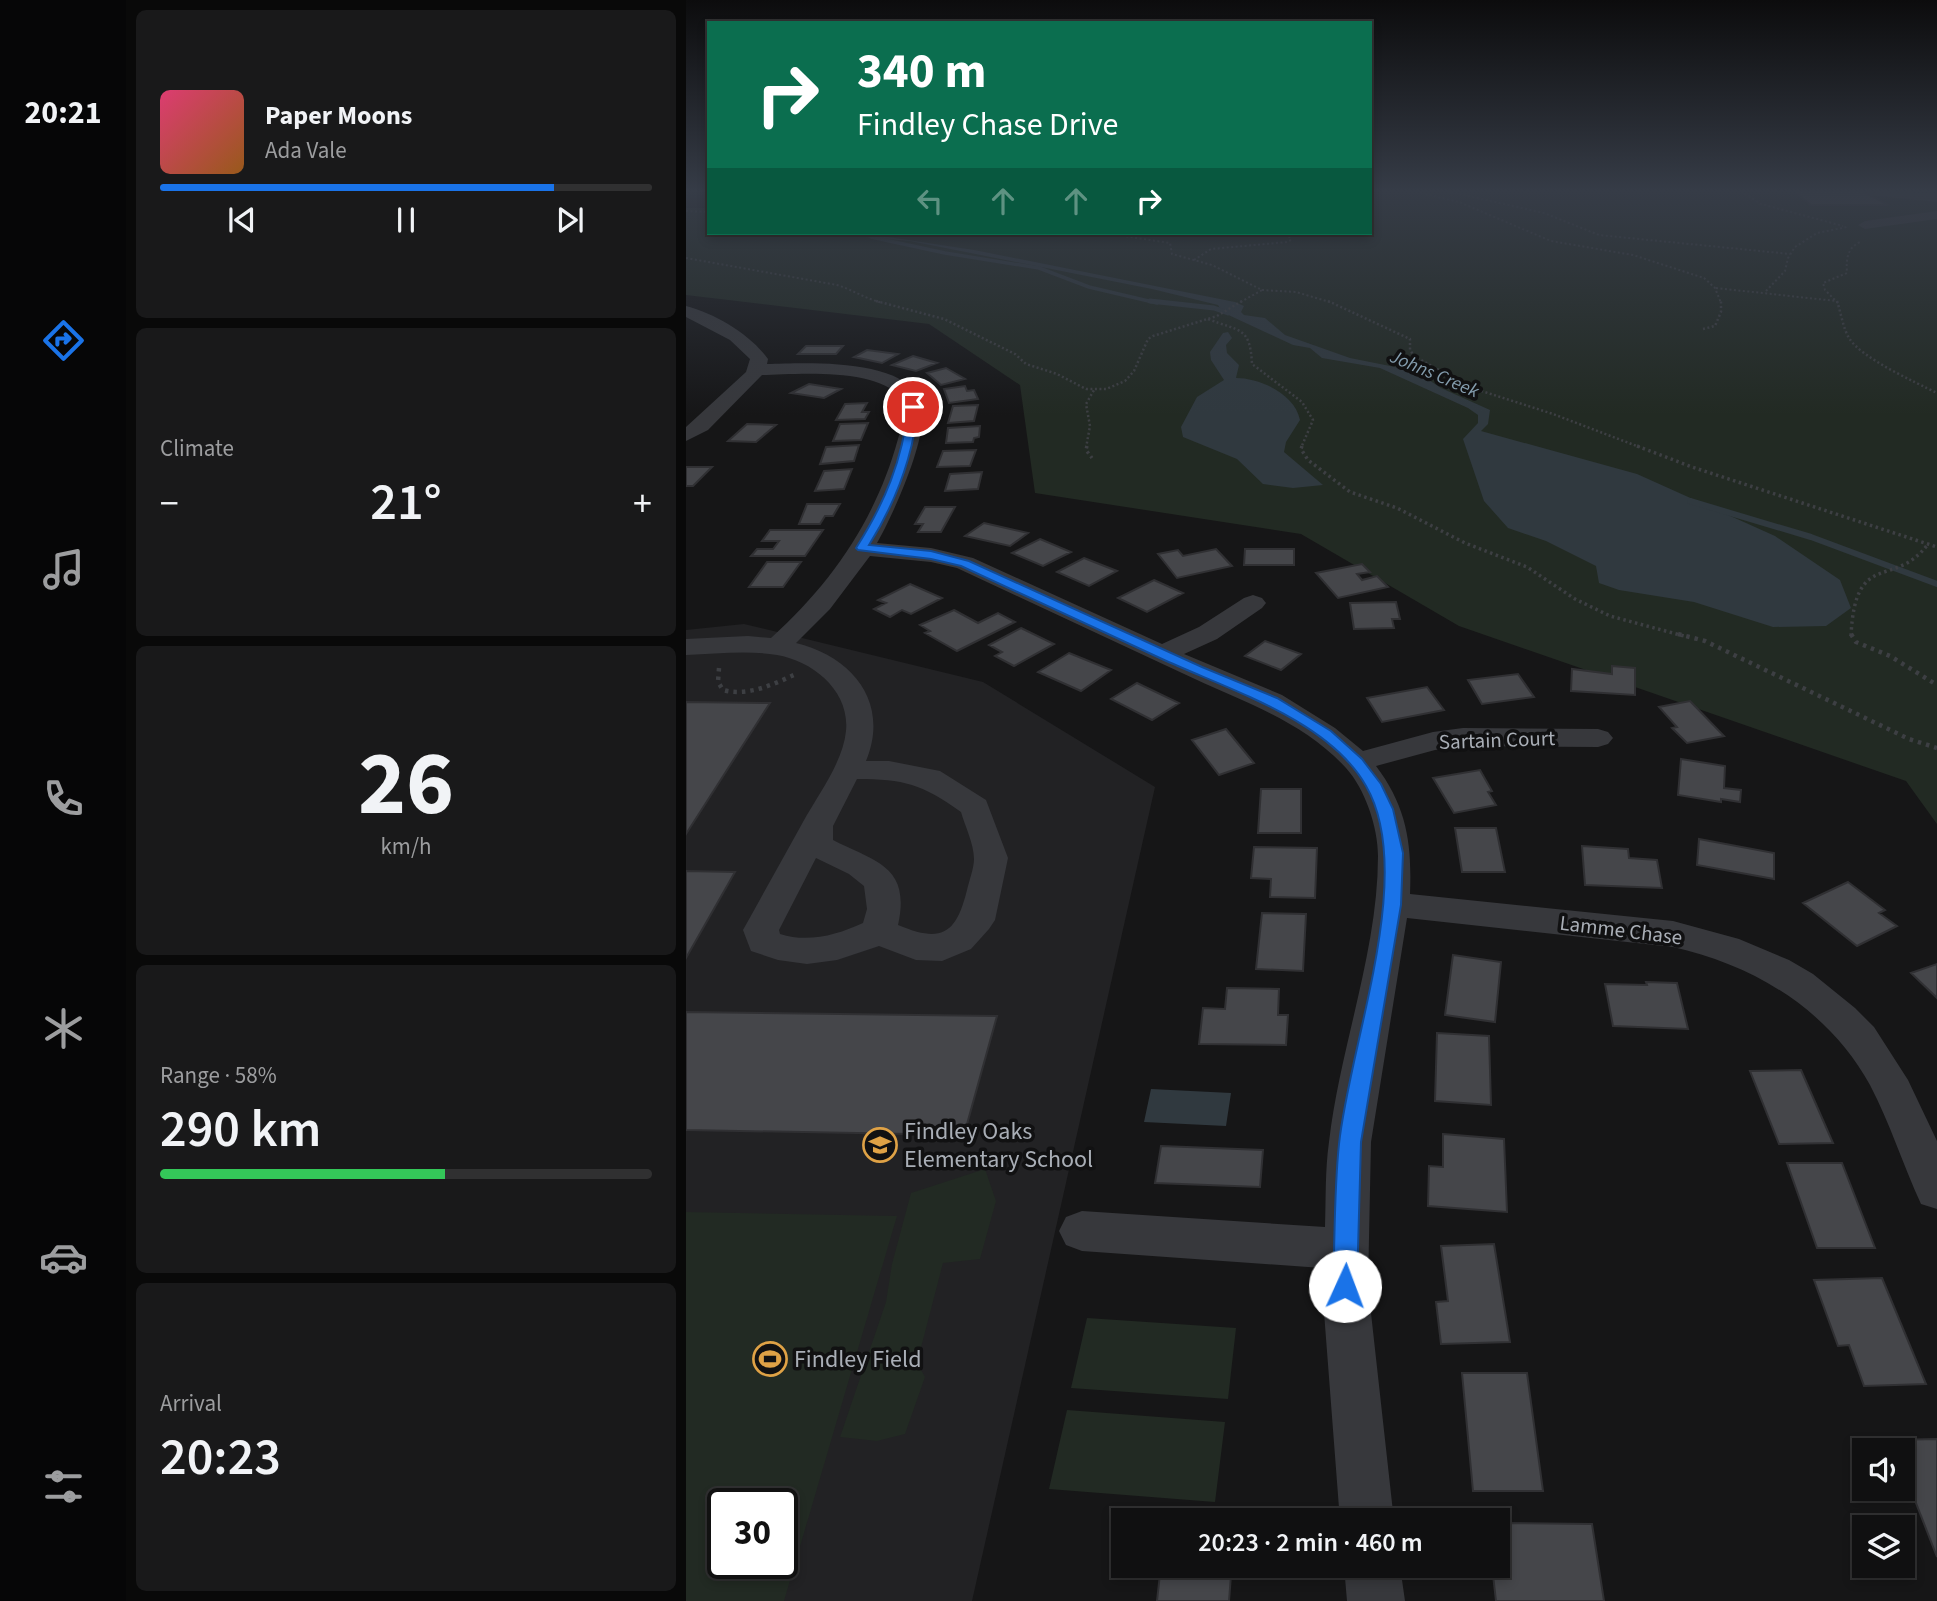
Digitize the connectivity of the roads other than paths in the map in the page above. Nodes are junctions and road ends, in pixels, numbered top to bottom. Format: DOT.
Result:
graph roads {
  1 [pos="686,312"];
  2 [pos="757,370"];
  3 [pos="686,435"];
  4 [pos="862,548"];
  5 [pos="1253,603"];
  6 [pos="777,647"];
  7 [pos="686,648"];
  8 [pos="1164,653"];
  9 [pos="1598,738"];
  10 [pos="1357,762"];
  11 [pos="847,770"];
  12 [pos="817,825"];
  13 [pos="1392,905"];
  14 [pos="879,931"];
  15 [pos="1937,1190"];
  16 [pos="1082,1231"];
  17 [pos="1346,1249"];
  18 [pos="1366,1508"];
  19 [pos="1373,1578"];
  20 [pos="1376,1601"];
  1 -- 2 [label="street"];
  2 -- 3 [label="street"];
  2 -- 4 [label="street"];
  4 -- 6 [label="street"];
  4 -- 8 [label="street"];
  5 -- 8 [label="street"];
  6 -- 7 [label="street"];
  6 -- 11 [label="street"];
  8 -- 10 [label="street"];
  9 -- 10 [label="street, Sartain Court"];
  10 -- 13 [label="street"];
  11 -- 12 [label="street"];
  11 -- 14 [label="street"];
  12 -- 14 [label="street"];
  12 -- 14 [label="street"];
  13 -- 15 [label="street, Lamme Chase"];
  13 -- 17 [label="street"];
  16 -- 17 [label="street"];
  17 -- 18 [label="street"];
  19 -- 20 [label="street"];
}
